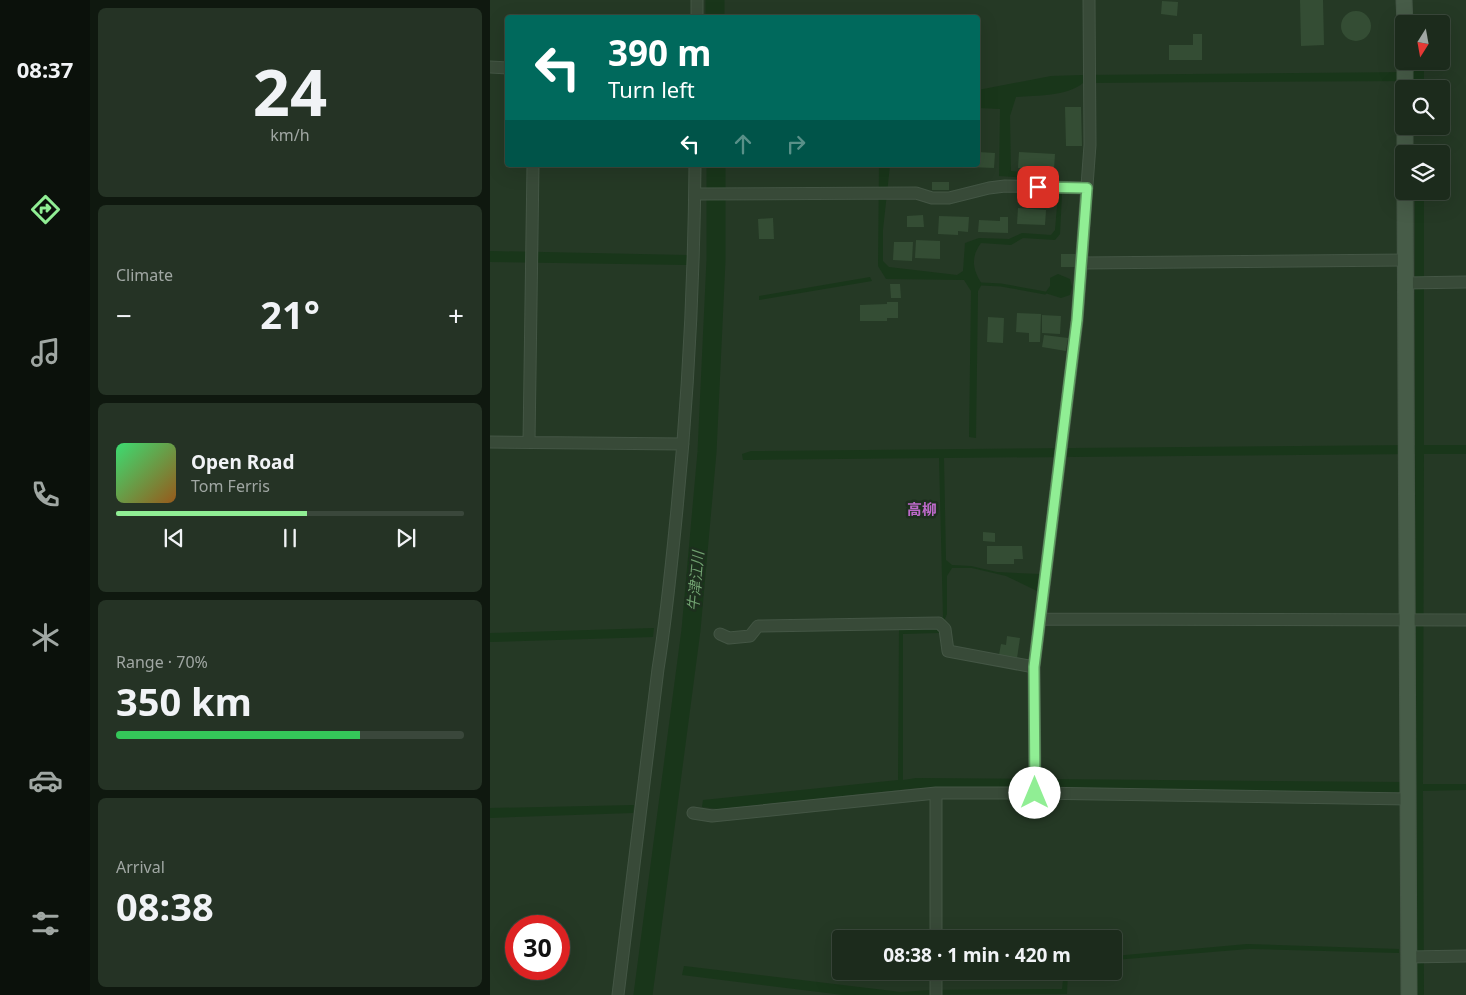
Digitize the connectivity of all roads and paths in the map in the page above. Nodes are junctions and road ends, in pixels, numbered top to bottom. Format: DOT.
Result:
graph roads {
  1 [pos="697,0"];
  2 [pos="1089,0"];
  3 [pos="1404,0"];
  4 [pos="697,15"];
  5 [pos="1405,15"];
  6 [pos="490,67"];
  7 [pos="505,68"];
  8 [pos="533,167"];
  9 [pos="696,167"];
  10 [pos="1087,188"];
  11 [pos="695,194"];
  12 [pos="1405,200"];
  13 [pos="1406,260"];
  14 [pos="1082,263"];
  15 [pos="1466,282"];
  16 [pos="1406,283"];
  17 [pos="490,442"];
  18 [pos="529,442"];
  19 [pos="684,444"];
  20 [pos="1040,619"];
  21 [pos="1407,620"];
  22 [pos="1466,620"];
  23 [pos="720,634"];
  24 [pos="1034,667"];
  25 [pos="936,793"];
  26 [pos="1035,793"];
  27 [pos="1408,800"];
  28 [pos="693,813"];
  29 [pos="936,930"];
  30 [pos="1466,956"];
  31 [pos="1408,957"];
  32 [pos="618,995"];
  33 [pos="1408,995"];
  1 -- 4 [label="street"];
  2 -- 10 [label="street"];
  3 -- 5 [label="street"];
  6 -- 7 [label="street"];
  8 -- 18 [label="street"];
  9 -- 11 [label="street"];
  10 -- 11 [label="street"];
  10 -- 14 [label="street"];
  11 -- 19 [label="street"];
  12 -- 13 [label="street"];
  13 -- 14 [label="street"];
  13 -- 16 [label="street"];
  14 -- 20 [label="street"];
  15 -- 16 [label="street"];
  16 -- 21 [label="street"];
  17 -- 18 [label="street"];
  18 -- 19 [label="street"];
  19 -- 32 [label="street"];
  20 -- 21 [label="street"];
  20 -- 24 [label="street"];
  21 -- 22 [label="street"];
  21 -- 27 [label="street"];
  23 -- 24 [label="street"];
  24 -- 26 [label="street"];
  25 -- 26 [label="street"];
  25 -- 28 [label="street"];
  25 -- 29 [label="street"];
  26 -- 27 [label="street"];
  27 -- 31 [label="street"];
  30 -- 31 [label="street"];
  31 -- 33 [label="street"];
}
